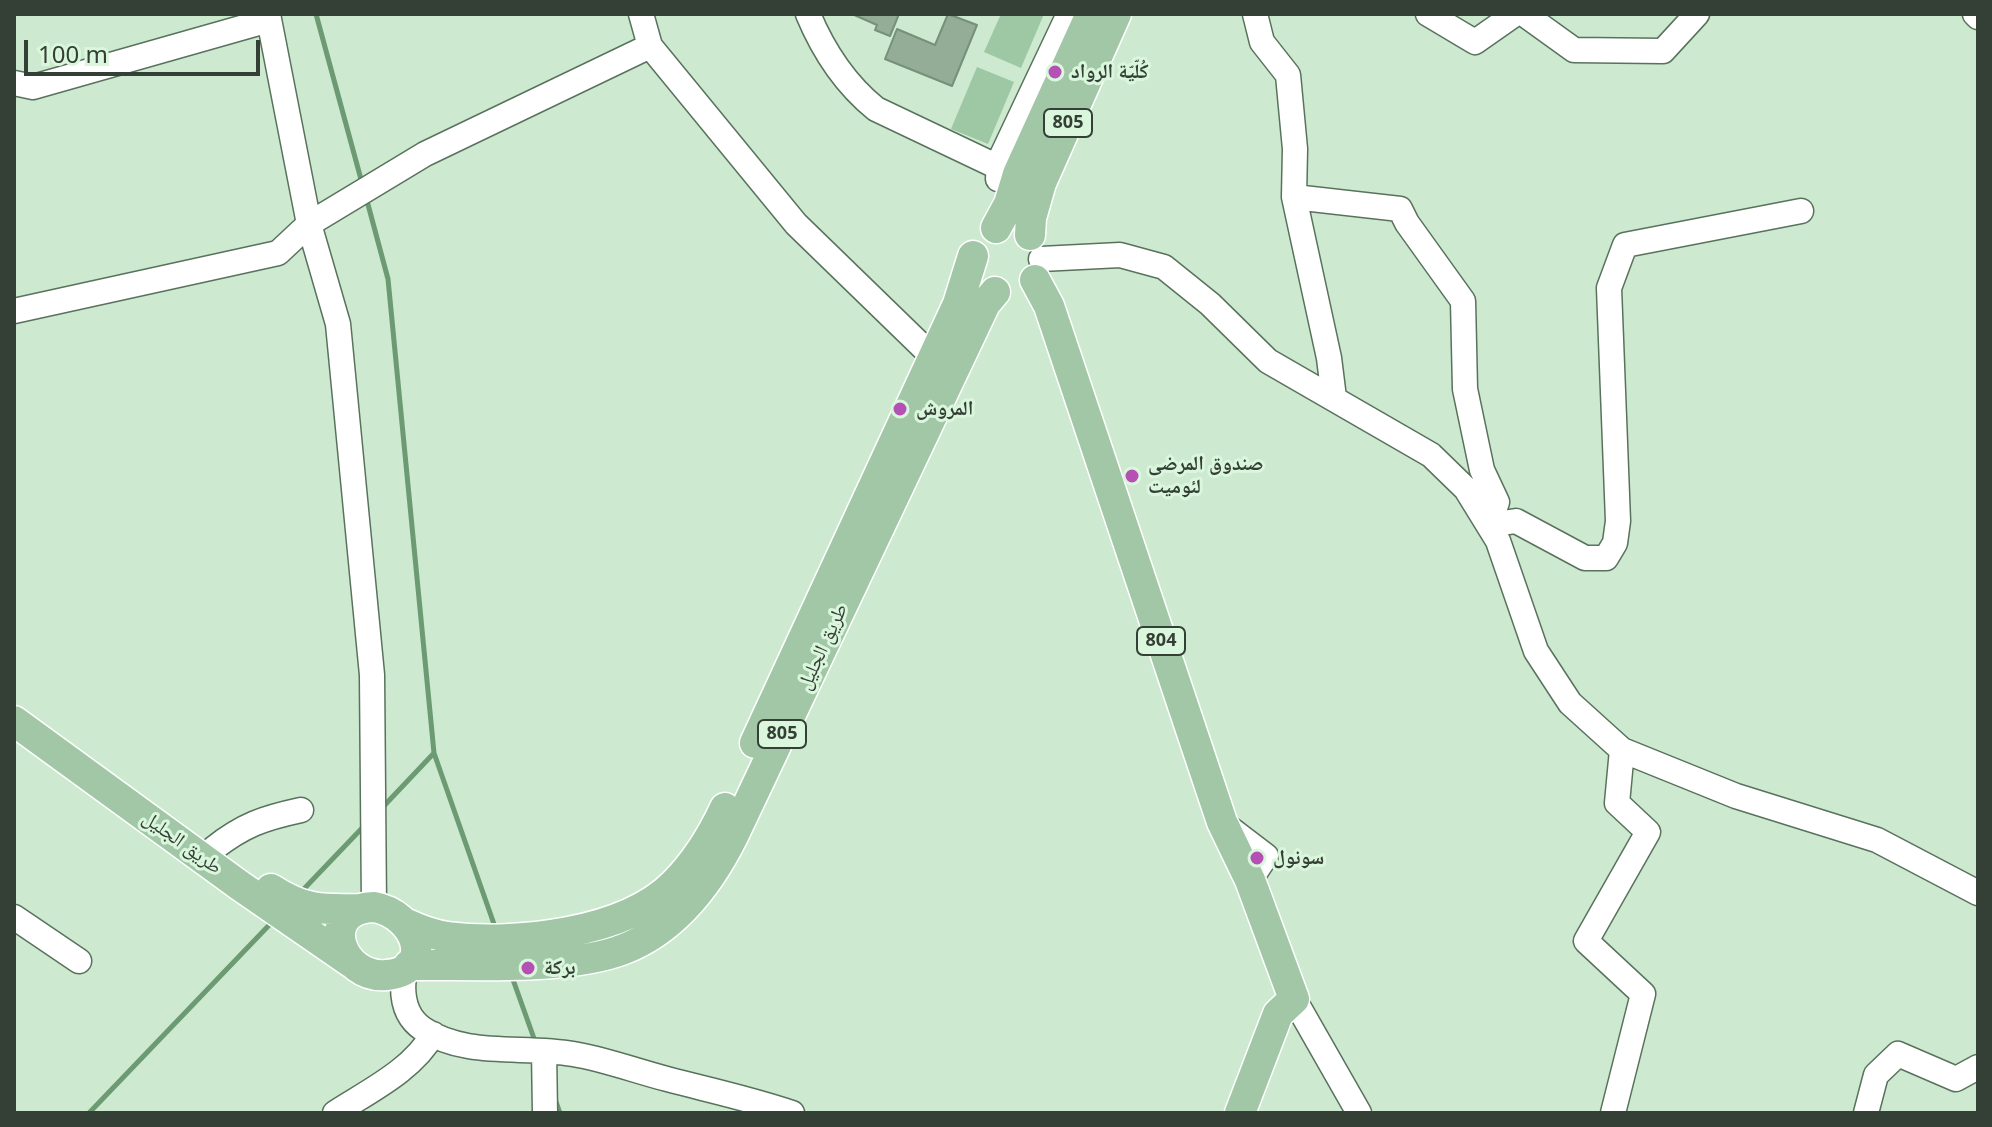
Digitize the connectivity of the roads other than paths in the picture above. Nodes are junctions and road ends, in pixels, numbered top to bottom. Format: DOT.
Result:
graph roads {
  1 [pos="641,14"];
  2 [pos="808,14"];
  3 [pos="1069,14"];
  4 [pos="1091,14"];
  5 [pos="1116,14"];
  6 [pos="1255,14"];
  7 [pos="1428,14"];
  8 [pos="1515,14"];
  9 [pos="1524,14"];
  10 [pos="1697,14"];
  11 [pos="268,17"];
  12 [pos="650,46"];
  13 [pos="14,83"];
  14 [pos="998,167"];
  15 [pos="1294,197"];
  16 [pos="1801,211"];
  17 [pos="1001,219"];
  18 [pos="309,224"];
  19 [pos="973,256"];
  20 [pos="1035,258"];
  21 [pos="995,292"];
  22 [pos="14,311"];
  23 [pos="933,357"];
  24 [pos="1334,398"];
  25 [pos="1489,525"];
  26 [pos="14,703"];
  27 [pos="14,721"];
  28 [pos="1622,750"];
  29 [pos="301,810"];
  30 [pos="213,849"];
  31 [pos="1978,893"];
  32 [pos="367,908"];
  33 [pos="14,917"];
  34 [pos="407,924"];
  35 [pos="79,961"];
  36 [pos="407,967"];
  37 [pos="363,968"];
  38 [pos="1294,999"];
  39 [pos="430,1040"];
  40 [pos="544,1051"];
  41 [pos="1978,1067"];
  42 [pos="335,1113"];
  43 [pos="545,1113"];
  44 [pos="792,1113"];
  45 [pos="1240,1113"];
  46 [pos="1359,1113"];
  47 [pos="1613,1113"];
  48 [pos="1866,1113"];
  1 -- 12 [label="street"];
  2 -- 14 [label="street"];
  3 -- 14 [label="street"];
  4 -- 17 [label="main road, 805"];
  5 -- 20 [label="main road, 805"];
  6 -- 15 [label="street"];
  7 -- 8 [label="street"];
  9 -- 10 [label="street"];
  11 -- 13 [label="street"];
  11 -- 18 [label="street"];
  12 -- 18 [label="street"];
  12 -- 23 [label="street"];
  14 -- 17 [label="street"];
  15 -- 24 [label="street"];
  15 -- 25 [label="street"];
  16 -- 25 [label="street"];
  17 -- 19 [label="main road, 805"];
  17 -- 20 [label="main road"];
  18 -- 22 [label="street"];
  18 -- 32 [label="street"];
  19 -- 21 [label="main road"];
  19 -- 23 [label="main road, طريق الجليل / 805"];
  20 -- 21 [label="main road"];
  20 -- 24 [label="street"];
  20 -- 38 [label="main road, 804"];
  21 -- 36 [label="main road, طريق الجليل / 805"];
  23 -- 34 [label="main road, طريق الجليل / 805"];
  24 -- 25 [label="street"];
  25 -- 28 [label="street"];
  26 -- 30 [label="main road, طريق الجليل / 805"];
  27 -- 37 [label="main road, طريق الجليل"];
  28 -- 31 [label="street"];
  28 -- 47 [label="street"];
  29 -- 30 [label="street"];
  30 -- 32 [label="main road, طريق الجليل / 805"];
  32 -- 34 [label="main road, 805"];
  32 -- 37 [label="main road"];
  33 -- 35 [label="street"];
  34 -- 36 [label="main road"];
  36 -- 37 [label="main road, 805"];
  36 -- 39 [label="street"];
  37 -- 39 [label="street"];
  38 -- 45 [label="main road"];
  38 -- 46 [label="street"];
  39 -- 40 [label="street"];
  39 -- 42 [label="street"];
  40 -- 43 [label="street"];
  40 -- 44 [label="street"];
  41 -- 48 [label="street"];
}
